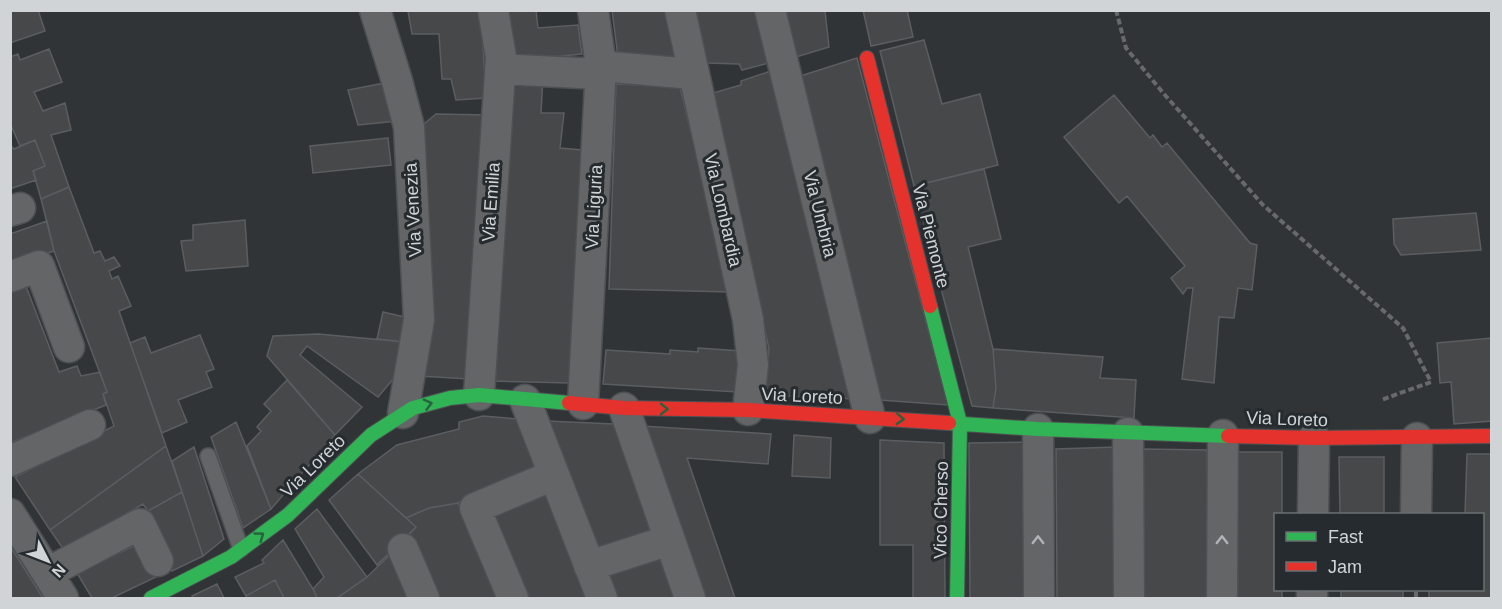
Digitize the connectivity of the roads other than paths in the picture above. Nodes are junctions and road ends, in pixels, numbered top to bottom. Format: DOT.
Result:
graph roads {
  1 [pos="375,10"];
  2 [pos="493,10"];
  3 [pos="593,10"];
  4 [pos="680,10"];
  5 [pos="770,10"];
  6 [pos="867,58"];
  7 [pos="500,69"];
  8 [pos="601,70"];
  9 [pos="692,74"];
  10 [pos="10,277"];
  11 [pos="69,347"];
  12 [pos="479,394"];
  13 [pos="525,400"];
  14 [pos="583,404"];
  15 [pos="624,408"];
  16 [pos="748,410"];
  17 [pos="403,412"];
  18 [pos="870,418"];
  19 [pos="960,423"];
  20 [pos="90,425"];
  21 [pos="1038,429"];
  22 [pos="1128,433"];
  23 [pos="1222,435"];
  24 [pos="1491,436"];
  25 [pos="1314,438"];
  26 [pos="1417,438"];
  27 [pos="208,456"];
  28 [pos="10,461"];
  29 [pos="554,475"];
  30 [pos="1313,513"];
  31 [pos="1416,513"];
  32 [pos="10,514"];
  33 [pos="670,540"];
  34 [pos="241,549"];
  35 [pos="403,549"];
  36 [pos="158,561"];
  37 [pos="589,566"];
  38 [pos="47,573"];
  39 [pos="169,595"];
  40 [pos="63,598"];
  41 [pos="424,598"];
  42 [pos="513,598"];
  43 [pos="602,598"];
  44 [pos="690,598"];
  45 [pos="957,598"];
  46 [pos="1039,598"];
  47 [pos="1129,598"];
  48 [pos="1222,598"];
  1 -- 17 [label="street, Via Venezia"];
  2 -- 7 [label="street, Via Emilia"];
  3 -- 8 [label="street, Via Liguria"];
  4 -- 9 [label="street, Via Lombardia"];
  5 -- 18 [label="street, Via Umbria"];
  6 -- 19 [label="street, Via Piemonte"];
  7 -- 8 [label="street"];
  7 -- 12 [label="street, Via Emilia"];
  8 -- 9 [label="street"];
  8 -- 14 [label="street, Via Liguria"];
  9 -- 16 [label="street, Via Lombardia"];
  10 -- 11 [label="street"];
  12 -- 13 [label="street, Via Loreto"];
  17 -- 12 [label="street, Via Loreto, one-way"];
  13 -- 14 [label="street, Via Loreto"];
  13 -- 29 [label="street"];
  14 -- 15 [label="street, Via Loreto"];
  15 -- 16 [label="street, Via Loreto, one-way"];
  15 -- 33 [label="street"];
  16 -- 18 [label="street, Via Loreto"];
  34 -- 17 [label="street, Via Loreto, one-way"];
  18 -- 19 [label="street, Via Loreto, one-way"];
  19 -- 21 [label="street, Via Loreto"];
  19 -- 45 [label="street, Vico Cherso"];
  20 -- 28 [label="street"];
  21 -- 22 [label="street, Via Loreto"];
  46 -- 21 [label="street, one-way"];
  22 -- 23 [label="street, Via Loreto"];
  22 -- 47 [label="street"];
  23 -- 25 [label="street, Via Loreto"];
  48 -- 23 [label="street, one-way"];
  24 -- 26 [label="street, Via Loreto"];
  25 -- 26 [label="street, Via Loreto"];
  25 -- 30 [label="street"];
  26 -- 31 [label="street"];
  27 -- 34 [label="lane"];
  29 -- 37 [label="street"];
  29 -- 42 [label="street"];
  32 -- 38 [label="street"];
  33 -- 37 [label="street"];
  33 -- 44 [label="street"];
  34 -- 39 [label="street, Via Loreto"];
  35 -- 41 [label="street"];
  36 -- 38 [label="street"];
  37 -- 43 [label="street"];
  38 -- 40 [label="street"];
}
